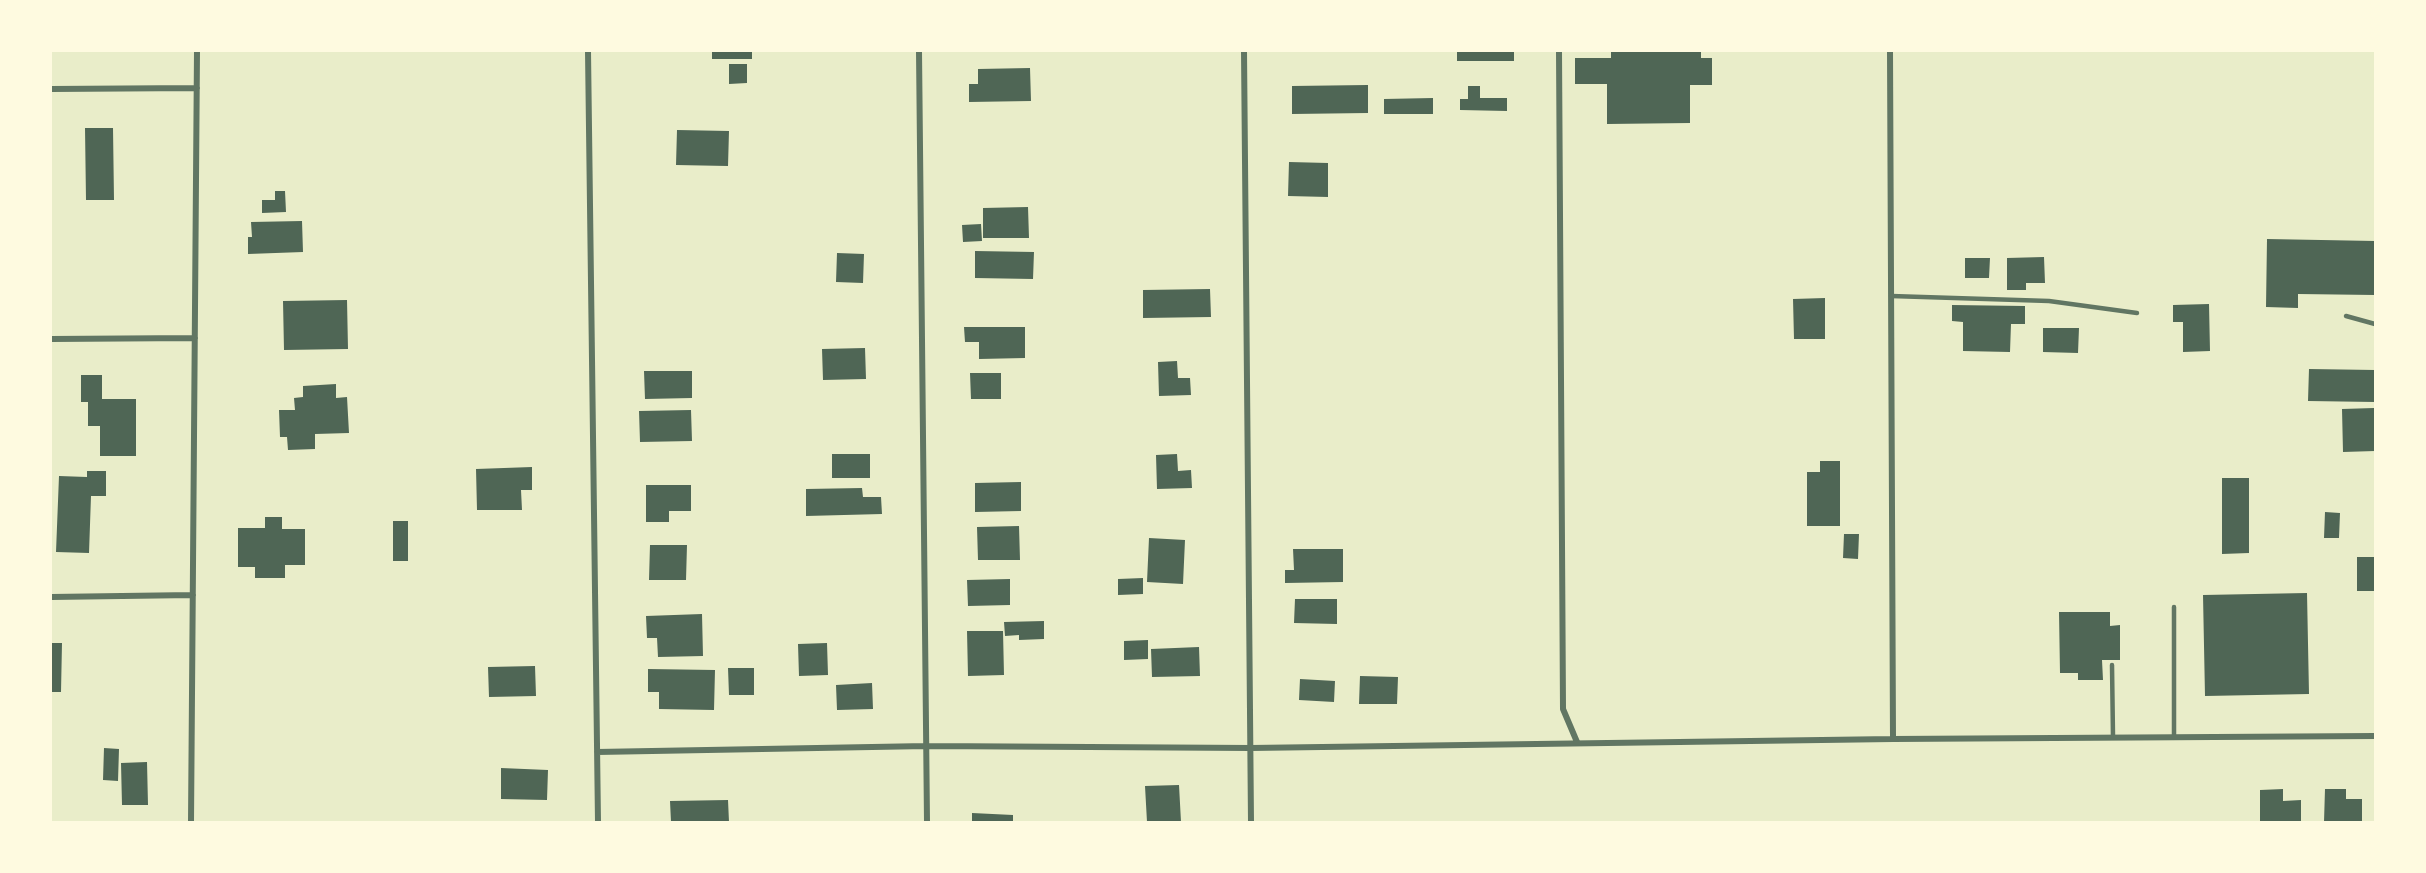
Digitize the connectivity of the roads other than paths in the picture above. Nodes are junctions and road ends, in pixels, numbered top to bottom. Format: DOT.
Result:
graph roads {
  1 [pos="197,51"];
  2 [pos="588,51"];
  3 [pos="919,51"];
  4 [pos="1244,51"];
  5 [pos="1559,51"];
  6 [pos="1890,51"];
  7 [pos="197,88"];
  8 [pos="51,89"];
  9 [pos="1891,296"];
  10 [pos="2137,312"];
  11 [pos="2346,316"];
  12 [pos="2375,324"];
  13 [pos="195,338"];
  14 [pos="51,339"];
  15 [pos="193,596"];
  16 [pos="51,597"];
  17 [pos="2174,607"];
  18 [pos="2112,665"];
  19 [pos="2375,736"];
  20 [pos="2113,737"];
  21 [pos="2174,737"];
  22 [pos="1893,739"];
  23 [pos="1577,742"];
  24 [pos="927,746"];
  25 [pos="1251,748"];
  26 [pos="597,752"];
  27 [pos="191,822"];
  28 [pos="598,822"];
  29 [pos="927,822"];
  30 [pos="1251,822"];
  1 -- 7 [label="street"];
  2 -- 26 [label="street"];
  3 -- 24 [label="street"];
  4 -- 25 [label="street"];
  5 -- 23 [label="street"];
  6 -- 9 [label="street"];
  7 -- 8 [label="street"];
  7 -- 13 [label="street"];
  9 -- 10 [label="lane"];
  9 -- 22 [label="street"];
  11 -- 12 [label="lane"];
  13 -- 14 [label="street"];
  13 -- 15 [label="street"];
  15 -- 16 [label="street"];
  15 -- 27 [label="street"];
  17 -- 21 [label="lane"];
  18 -- 20 [label="lane"];
  19 -- 21 [label="street"];
  20 -- 21 [label="street"];
  20 -- 22 [label="street"];
  22 -- 23 [label="street"];
  23 -- 25 [label="street"];
  24 -- 25 [label="street"];
  24 -- 26 [label="street"];
  24 -- 29 [label="street"];
  25 -- 30 [label="street"];
  26 -- 28 [label="street"];
}
